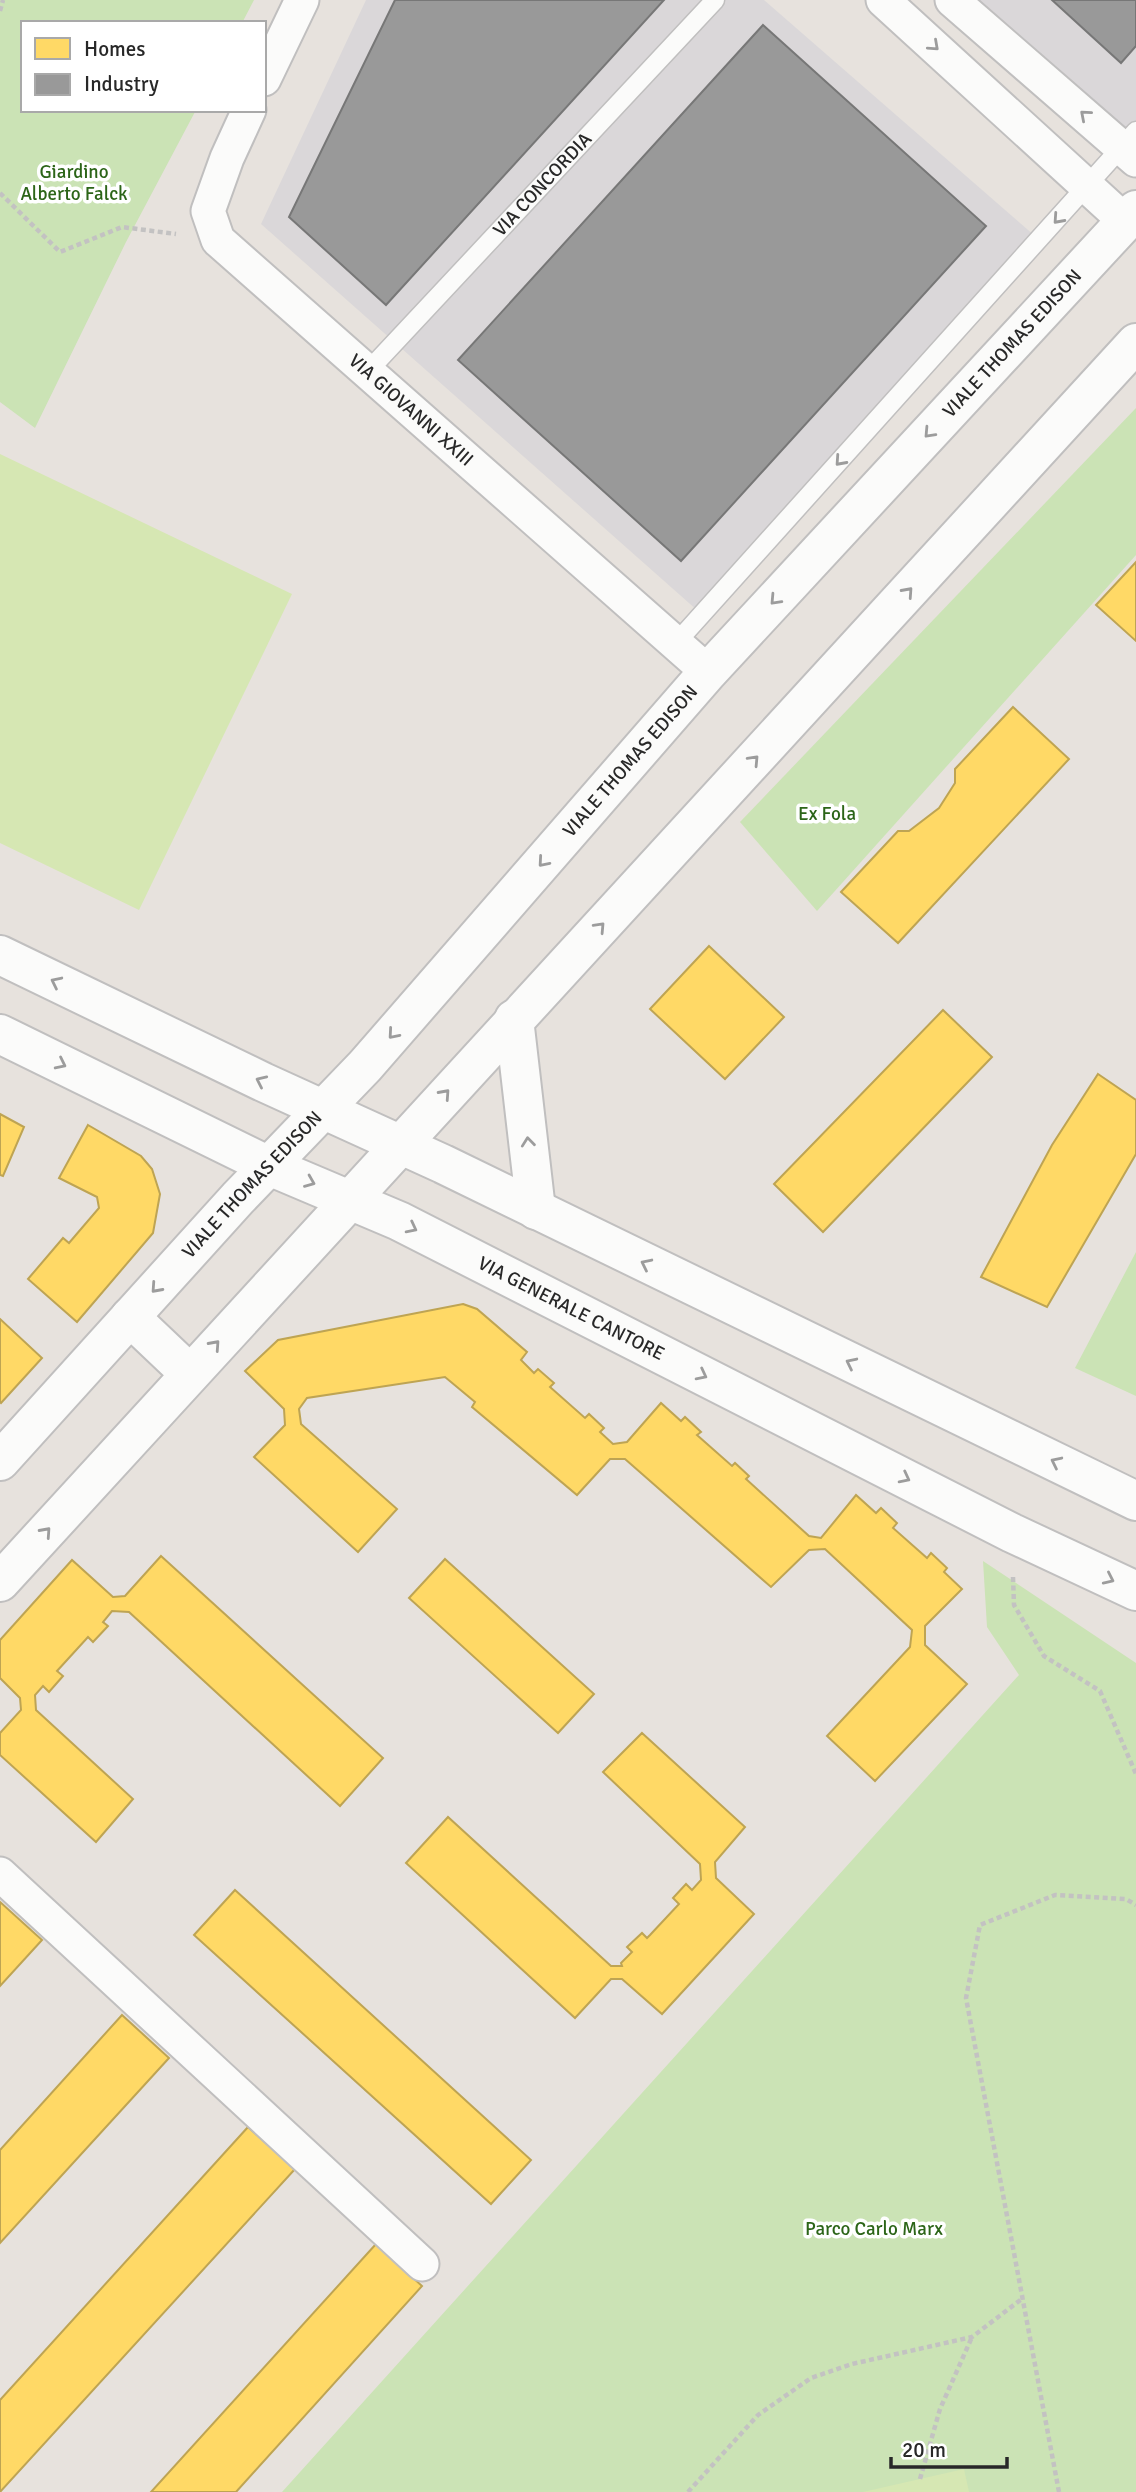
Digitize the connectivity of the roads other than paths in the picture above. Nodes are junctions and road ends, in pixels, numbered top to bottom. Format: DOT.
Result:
graph roads {
  1 [pos="302,0"];
  2 [pos="715,0"];
  3 [pos="883,0"];
  4 [pos="952,0"];
  5 [pos="266,75"];
  6 [pos="248,112"];
  7 [pos="1131,146"];
  8 [pos="1087,186"];
  9 [pos="1131,216"];
  10 [pos="1136,343"];
  11 [pos="369,370"];
  12 [pos="676,643"];
  13 [pos="708,672"];
  14 [pos="0,955"];
  15 [pos="514,1019"];
  16 [pos="0,1034"];
  17 [pos="324,1109"];
  18 [pos="398,1143"];
  19 [pos="269,1166"];
  20 [pos="351,1199"];
  21 [pos="536,1210"];
  22 [pos="130,1317"];
  23 [pos="190,1373"];
  24 [pos="0,1461"];
  25 [pos="1136,1501"];
  26 [pos="0,1582"];
  27 [pos="1136,1591"];
  28 [pos="0,1874"];
  29 [pos="422,2264"];
  1 -- 5 [label="street"];
  2 -- 11 [label="lane, VIA CONCORDIA"];
  3 -- 8 [label="street, one-way"];
  7 -- 4 [label="street, one-way"];
  6 -- 11 [label="street, VIA GIOVANNI XXIII"];
  7 -- 8 [label="lane"];
  8 -- 9 [label="street"];
  8 -- 12 [label="lane, one-way"];
  9 -- 13 [label="street, VIALE THOMAS EDISON, one-way"];
  15 -- 10 [label="street, one-way"];
  11 -- 12 [label="street, VIA GIOVANNI XXIII"];
  12 -- 13 [label="street, VIA GIOVANNI XXIII"];
  13 -- 17 [label="street, VIALE THOMAS EDISON, one-way"];
  17 -- 14 [label="street, one-way"];
  18 -- 15 [label="street, one-way"];
  21 -- 15 [label="street, one-way"];
  16 -- 19 [label="street, VIA GENERALE CANTORE, one-way"];
  17 -- 18 [label="street"];
  17 -- 19 [label="street, VIALE THOMAS EDISON"];
  18 -- 20 [label="street"];
  18 -- 21 [label="street"];
  19 -- 20 [label="street, VIA GENERALE CANTORE, one-way"];
  19 -- 22 [label="street, VIALE THOMAS EDISON, one-way"];
  23 -- 20 [label="street, one-way"];
  20 -- 27 [label="street, VIA GENERALE CANTORE, one-way"];
  25 -- 21 [label="street, one-way"];
  22 -- 23 [label="street"];
  22 -- 24 [label="street, VIALE THOMAS EDISON"];
  26 -- 23 [label="street, one-way"];
  28 -- 29 [label="street"];
}
